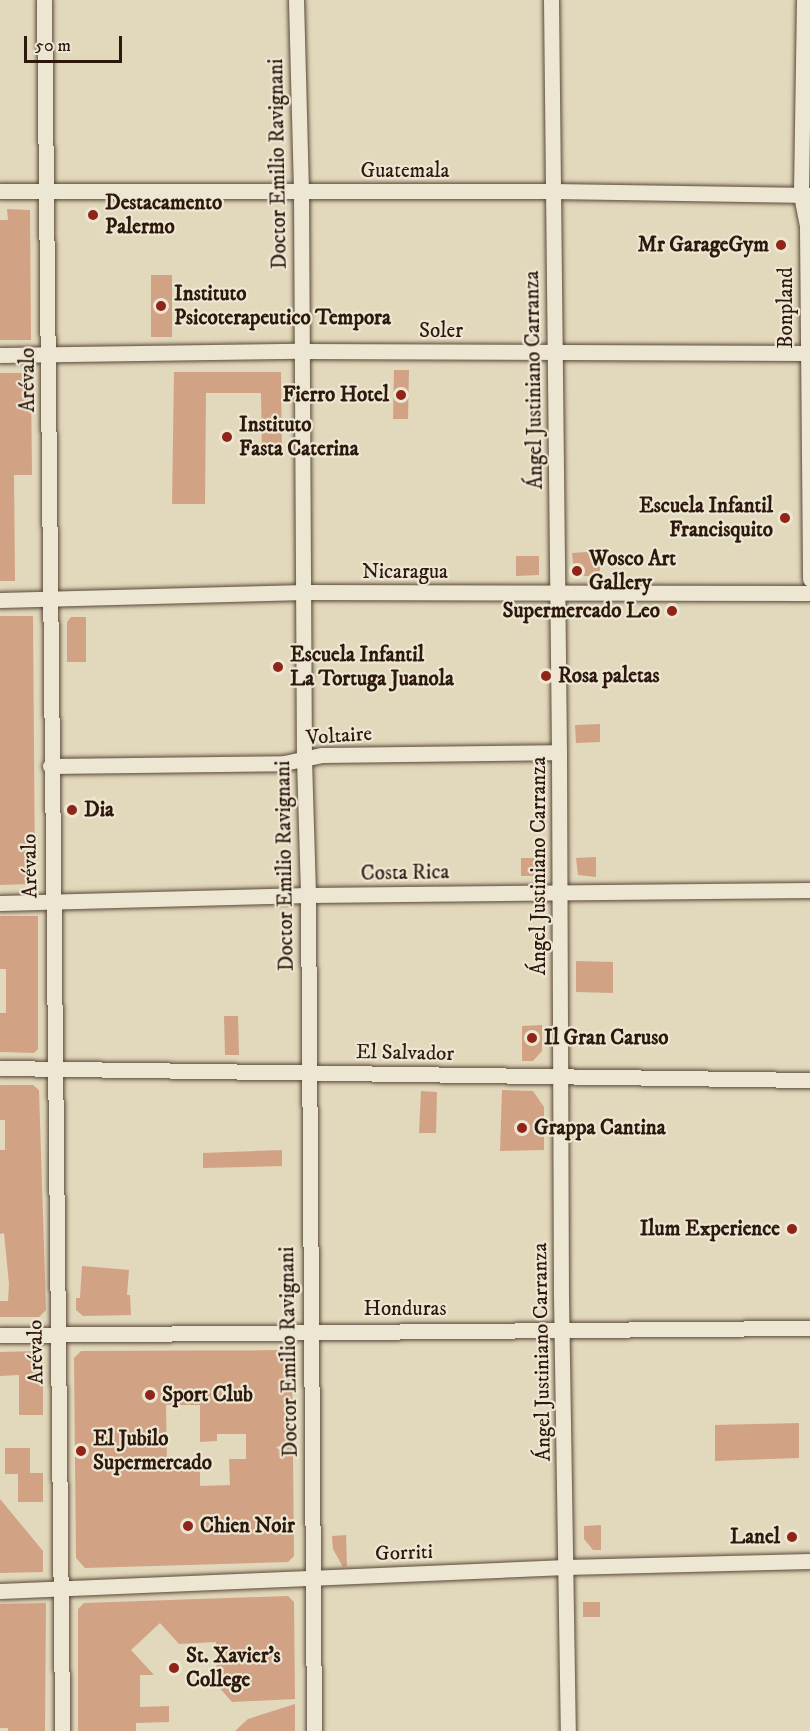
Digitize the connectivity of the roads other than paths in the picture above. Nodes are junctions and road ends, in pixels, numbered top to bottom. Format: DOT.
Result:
graph roads {
  1 [pos="44,0"];
  2 [pos="296,0"];
  3 [pos="551,0"];
  4 [pos="804,0"];
  5 [pos="0,191"];
  6 [pos="48,191"];
  7 [pos="553,191"];
  8 [pos="301,192"];
  9 [pos="806,195"];
  10 [pos="300,351"];
  11 [pos="555,352"];
  12 [pos="808,353"];
  13 [pos="48,354"];
  14 [pos="0,355"];
  15 [pos="810,579"];
  16 [pos="305,592"];
  17 [pos="556,593"];
  18 [pos="810,593"];
  19 [pos="49,599"];
  20 [pos="0,600"];
  21 [pos="559,752"];
  22 [pos="304,759"];
  23 [pos="51,766"];
  24 [pos="810,890"];
  25 [pos="559,892"];
  26 [pos="308,895"];
  27 [pos="52,902"];
  28 [pos="0,903"];
  29 [pos="0,1068"];
  30 [pos="57,1069"];
  31 [pos="308,1072"];
  32 [pos="561,1078"];
  33 [pos="810,1080"];
  34 [pos="810,1328"];
  35 [pos="562,1330"];
  36 [pos="309,1331"];
  37 [pos="0,1335"];
  38 [pos="56,1335"];
  39 [pos="810,1560"];
  40 [pos="565,1567"];
  41 [pos="312,1577"];
  42 [pos="60,1589"];
  43 [pos="0,1591"];
  44 [pos="62,1731"];
  45 [pos="314,1731"];
  46 [pos="568,1731"];
  1 -- 6 [label="street, Arévalo"];
  2 -- 8 [label="street, Doctor Emilio Ravignani"];
  3 -- 7 [label="street, Ángel Justiniano Carranza"];
  4 -- 9 [label="street, Bonpland"];
  5 -- 6 [label="street, Guatemala"];
  6 -- 8 [label="street, Guatemala"];
  6 -- 13 [label="street, Arévalo"];
  7 -- 8 [label="street, Guatemala"];
  7 -- 9 [label="street, Guatemala"];
  7 -- 11 [label="street, Ángel Justiniano Carranza"];
  8 -- 10 [label="street, Doctor Emilio Ravignani"];
  9 -- 12 [label="street, Bonpland"];
  10 -- 11 [label="street, Soler"];
  10 -- 13 [label="street, Soler"];
  10 -- 16 [label="street, Doctor Emilio Ravignani"];
  11 -- 12 [label="street, Soler"];
  11 -- 17 [label="street, Ángel Justiniano Carranza"];
  12 -- 15 [label="street, Bonpland"];
  13 -- 14 [label="street, Soler"];
  13 -- 19 [label="street, Arévalo"];
  16 -- 17 [label="street, Nicaragua"];
  16 -- 19 [label="street, Nicaragua"];
  16 -- 22 [label="street, Doctor Emilio Ravignani"];
  17 -- 18 [label="street, Nicaragua"];
  17 -- 21 [label="street, Ángel Justiniano Carranza"];
  19 -- 20 [label="street, Nicaragua"];
  19 -- 23 [label="street, Arévalo"];
  21 -- 22 [label="street, Voltaire"];
  21 -- 25 [label="street, Ángel Justiniano Carranza"];
  22 -- 23 [label="street, Voltaire"];
  22 -- 26 [label="street, Doctor Emilio Ravignani"];
  23 -- 27 [label="street, Arévalo"];
  24 -- 25 [label="street, Costa Rica"];
  25 -- 26 [label="street, Costa Rica"];
  25 -- 32 [label="street, Ángel Justiniano Carranza"];
  26 -- 27 [label="street, Costa Rica"];
  26 -- 31 [label="street, Doctor Emilio Ravignani"];
  27 -- 28 [label="street, Costa Rica"];
  27 -- 30 [label="street, Arévalo"];
  29 -- 30 [label="street, El Salvador"];
  30 -- 31 [label="street, El Salvador"];
  30 -- 38 [label="street, Arévalo"];
  31 -- 32 [label="street, El Salvador"];
  31 -- 36 [label="street, Doctor Emilio Ravignani"];
  32 -- 33 [label="street, El Salvador"];
  32 -- 35 [label="street, Ángel Justiniano Carranza"];
  34 -- 35 [label="street, Honduras"];
  35 -- 36 [label="street, Honduras"];
  35 -- 40 [label="street, Ángel Justiniano Carranza"];
  36 -- 38 [label="street, Honduras"];
  36 -- 41 [label="street, Doctor Emilio Ravignani"];
  37 -- 38 [label="street, Honduras"];
  38 -- 42 [label="street, Arévalo"];
  39 -- 40 [label="street, Gorriti"];
  40 -- 41 [label="street, Gorriti"];
  40 -- 46 [label="street, Ángel Justiniano Carranza"];
  41 -- 42 [label="street, Gorriti"];
  41 -- 45 [label="street, Doctor Emilio Ravignani"];
  42 -- 43 [label="street, Gorriti"];
  42 -- 44 [label="street, Arévalo"];
}
